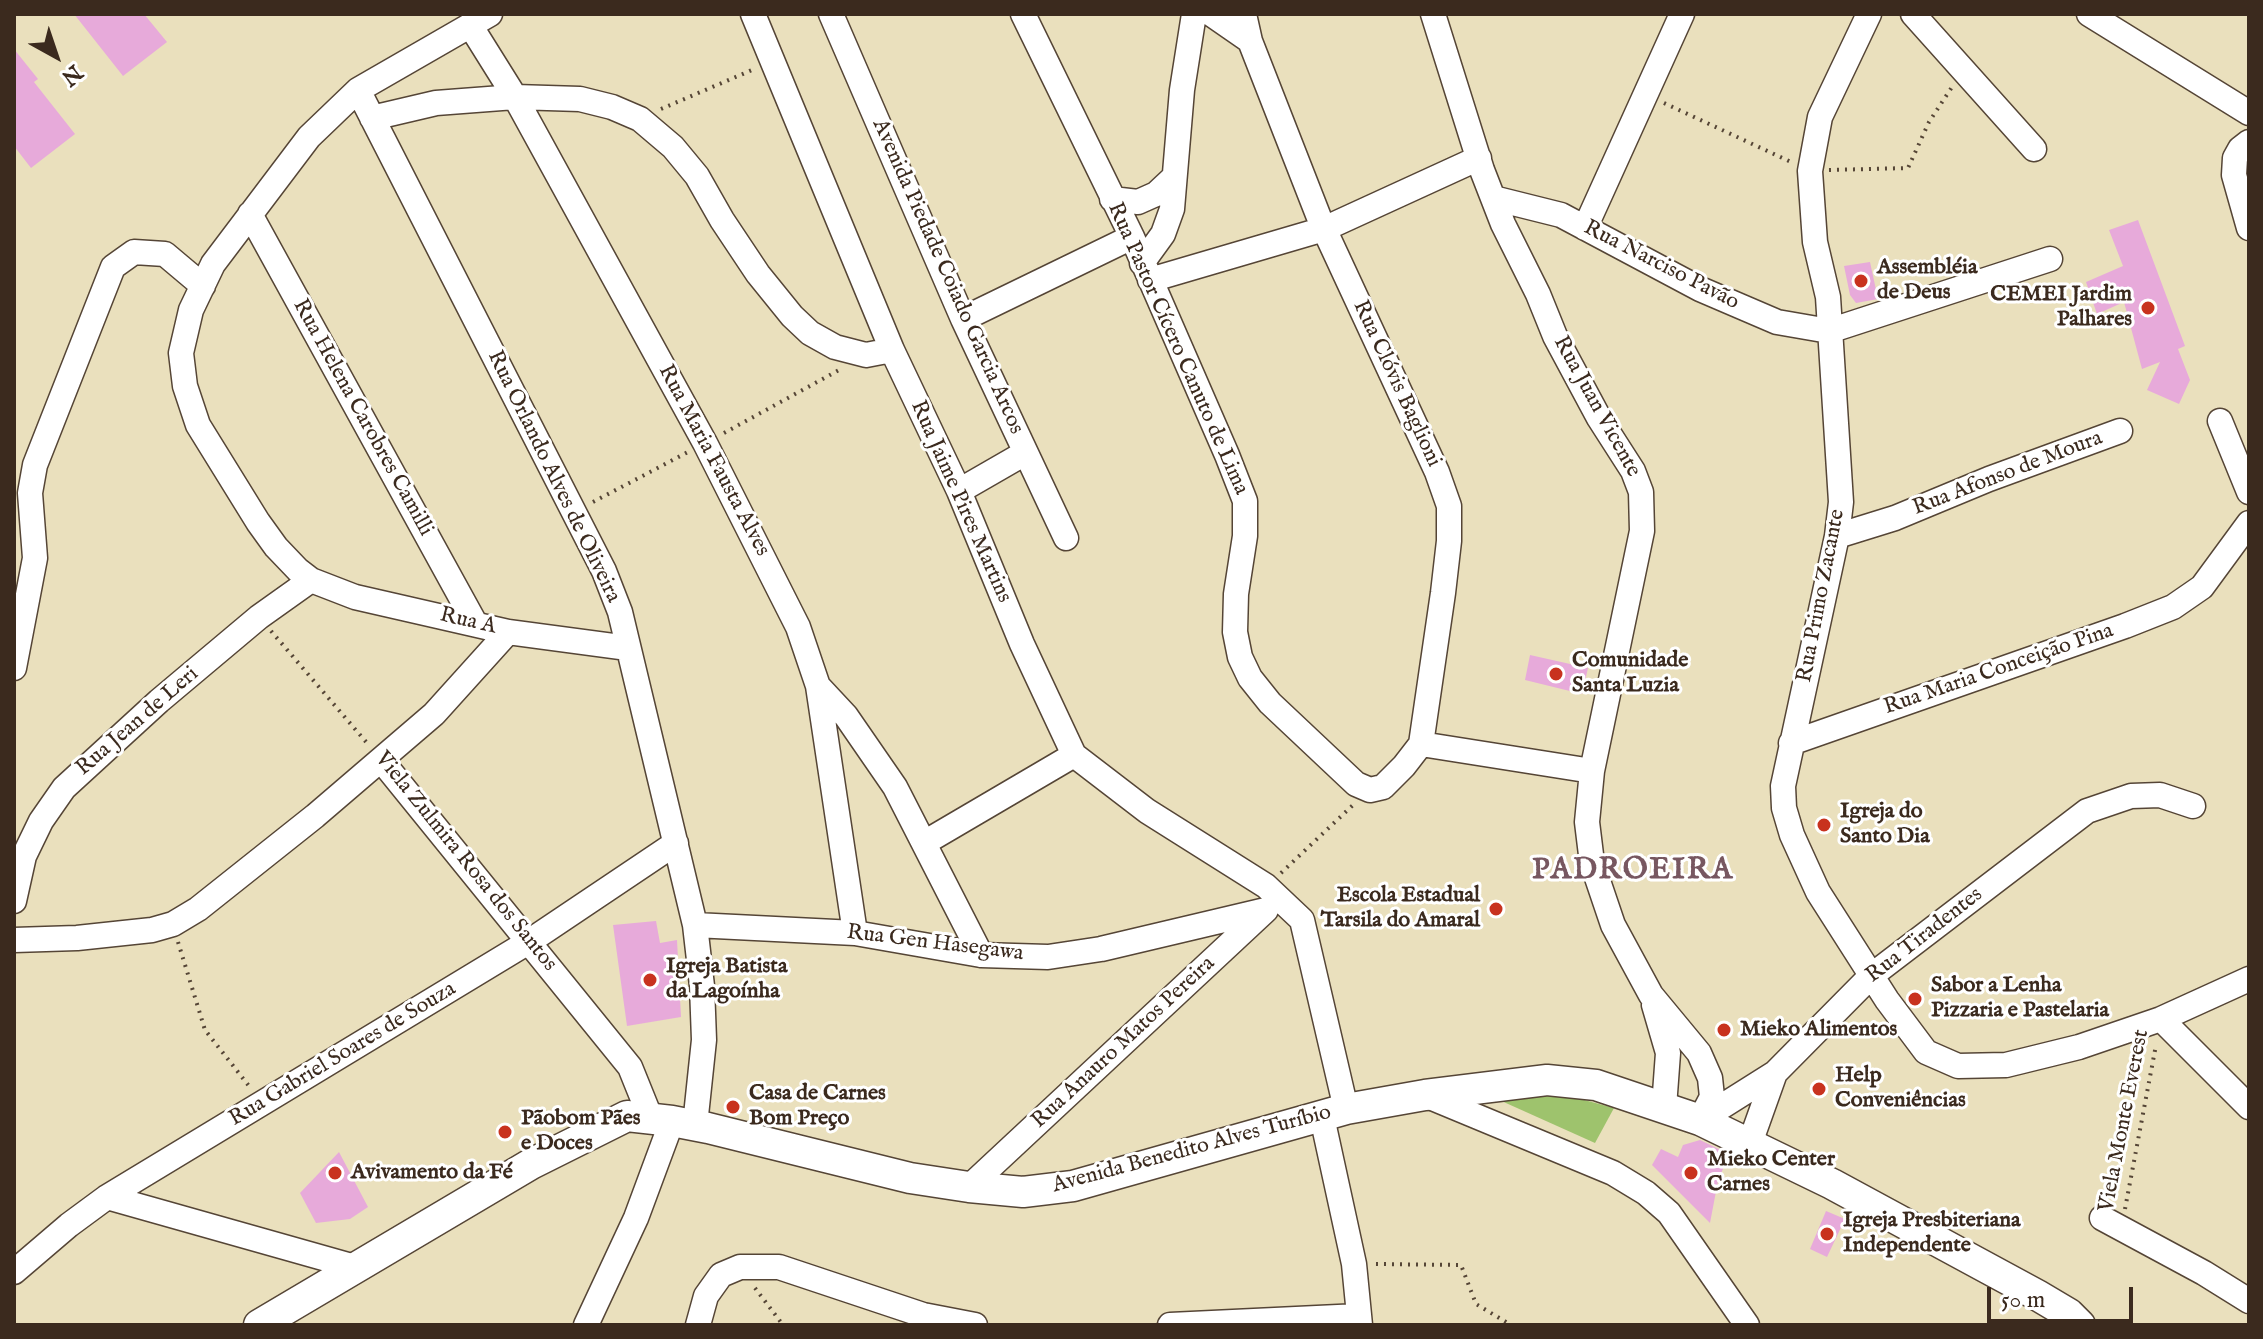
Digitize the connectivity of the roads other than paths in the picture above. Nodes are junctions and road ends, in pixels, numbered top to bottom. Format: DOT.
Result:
graph roads {
  1 [pos="753,14"];
  2 [pos="831,14"];
  3 [pos="1023,14"];
  4 [pos="1194,14"];
  5 [pos="1211,14"];
  6 [pos="1244,14"];
  7 [pos="1433,14"];
  8 [pos="1682,14"];
  9 [pos="1869,14"];
  10 [pos="1913,14"];
  11 [pos="2089,14"];
  12 [pos="480,20"];
  13 [pos="1250,41"];
  14 [pos="358,90"];
  15 [pos="515,97"];
  16 [pos="2249,113"];
  17 [pos="372,118"];
  18 [pos="2249,142"];
  19 [pos="2034,149"];
  20 [pos="1479,158"];
  21 [pos="1172,179"];
  22 [pos="1493,198"];
  23 [pos="1112,199"];
  24 [pos="250,214"];
  25 [pos="1585,228"];
  26 [pos="2249,228"];
  27 [pos="1324,229"];
  28 [pos="1132,237"];
  29 [pos="2050,259"];
  30 [pos="1146,271"];
  31 [pos="203,286"];
  32 [pos="963,319"];
  33 [pos="1829,331"];
  34 [pos="892,350"];
  35 [pos="2220,421"];
  36 [pos="2120,431"];
  37 [pos="1025,453"];
  38 [pos="959,491"];
  39 [pos="2249,492"];
  40 [pos="1841,502"];
  41 [pos="1895,518"];
  42 [pos="2249,523"];
  43 [pos="1837,536"];
  44 [pos="1066,538"];
  45 [pos="311,580"];
  46 [pos="475,623"];
  47 [pos="508,632"];
  48 [pos="628,648"];
  49 [pos="14,668"];
  50 [pos="818,686"];
  51 [pos="1791,743"];
  52 [pos="1421,744"];
  53 [pos="1074,755"];
  54 [pos="381,760"];
  55 [pos="1592,771"];
  56 [pos="2193,806"];
  57 [pos="676,843"];
  58 [pos="924,843"];
  59 [pos="1271,898"];
  60 [pos="14,901"];
  61 [pos="695,925"];
  62 [pos="855,933"];
  63 [pos="14,940"];
  64 [pos="530,941"];
  65 [pos="981,955"];
  66 [pos="1871,976"];
  67 [pos="2249,979"];
  68 [pos="1651,995"];
  69 [pos="2161,1019"];
  70 [pos="1775,1073"];
  71 [pos="1425,1095"];
  72 [pos="1664,1107"];
  73 [pos="2249,1107"];
  74 [pos="1334,1113"];
  75 [pos="1700,1120"];
  76 [pos="673,1122"];
  77 [pos="1749,1146"];
  78 [pos="969,1187"];
  79 [pos="107,1197"];
  80 [pos="2111,1224"];
  81 [pos="355,1267"];
  82 [pos="14,1272"];
  83 [pos="2249,1301"];
  84 [pos="1359,1321"];
  85 [pos="259,1325"];
  86 [pos="586,1325"];
  87 [pos="698,1325"];
  88 [pos="975,1325"];
  89 [pos="1170,1325"];
  90 [pos="1747,1325"];
  91 [pos="2080,1325"];
  1 -- 34 [label="street, Rua Jaime Pires Martins"];
  2 -- 32 [label="street, Avenida Piedade Coiado Garcia Arcos"];
  3 -- 23 [label="street, Rua Pastor Cícero Canuto de Lima"];
  4 -- 21 [label="street"];
  5 -- 13 [label="street"];
  6 -- 13 [label="street, Rua Clóvis Baglioni"];
  7 -- 20 [label="street, Rua Juan Vicente"];
  8 -- 25 [label="street"];
  9 -- 33 [label="street, Rua Primo Zacante"];
  10 -- 19 [label="street"];
  11 -- 16 [label="street"];
  12 -- 14 [label="street"];
  12 -- 15 [label="street, Rua Maria Fausta Alves"];
  13 -- 27 [label="street, Rua Clóvis Baglioni"];
  14 -- 17 [label="street, Rua Orlando Alves de Oliveira"];
  14 -- 24 [label="street"];
  15 -- 17 [label="street"];
  15 -- 34 [label="street"];
  15 -- 50 [label="street, Rua Maria Fausta Alves"];
  17 -- 48 [label="street, Rua Orlando Alves de Oliveira"];
  18 -- 26 [label="street"];
  20 -- 22 [label="street, Rua Juan Vicente"];
  20 -- 27 [label="street"];
  21 -- 23 [label="street"];
  21 -- 30 [label="street"];
  22 -- 25 [label="street, Rua Narciso Pavão"];
  22 -- 55 [label="street, Rua Juan Vicente"];
  23 -- 28 [label="street, Rua Pastor Cícero Canuto de Lima"];
  24 -- 31 [label="street"];
  24 -- 46 [label="street, Rua Helena Carobres Camilli"];
  25 -- 33 [label="street, Rua Narciso Pavão"];
  27 -- 30 [label="street"];
  27 -- 52 [label="street, Rua Clóvis Baglioni"];
  28 -- 30 [label="street, Rua Pastor Cícero Canuto de Lima"];
  28 -- 32 [label="street"];
  29 -- 33 [label="street"];
  30 -- 52 [label="street, Rua Pastor Cícero Canuto de Lima"];
  31 -- 45 [label="street"];
  31 -- 49 [label="street"];
  32 -- 37 [label="street, Avenida Piedade Coiado Garcia Arcos"];
  33 -- 40 [label="street, Rua Primo Zacante"];
  34 -- 38 [label="street, Rua Jaime Pires Martins"];
  35 -- 39 [label="street"];
  36 -- 41 [label="street, Rua Afonso de Moura"];
  37 -- 38 [label="street"];
  37 -- 44 [label="street, Avenida Piedade Coiado Garcia Arcos"];
  38 -- 53 [label="street, Rua Jaime Pires Martins"];
  40 -- 41 [label="street, Rua Afonso de Moura"];
  40 -- 43 [label="street, Rua Primo Zacante"];
  41 -- 43 [label="street, Rua Afonso de Moura"];
  42 -- 51 [label="street, Rua Maria Conceição Pina"];
  43 -- 51 [label="street, Rua Primo Zacante"];
  45 -- 46 [label="street, Rua A"];
  45 -- 60 [label="street, Rua Jean de Leri"];
  46 -- 47 [label="street, Rua A"];
  47 -- 48 [label="street, Rua A"];
  47 -- 54 [label="street"];
  48 -- 57 [label="street, Rua Orlando Alves de Oliveira"];
  50 -- 58 [label="street"];
  50 -- 62 [label="street, Rua Maria Fausta Alves"];
  51 -- 66 [label="street, Rua Primo Zacante"];
  52 -- 55 [label="street"];
  53 -- 58 [label="street"];
  53 -- 59 [label="street, Rua Jaime Pires Martins"];
  54 -- 63 [label="street"];
  54 -- 64 [label="street, Viela Zulmira Rosa dos Santos"];
  55 -- 68 [label="street, Rua Juan Vicente"];
  56 -- 66 [label="street, Rua Tiradentes"];
  57 -- 61 [label="street, Rua Orlando Alves de Oliveira"];
  57 -- 64 [label="street, Rua Gabriel Soares de Souza"];
  58 -- 65 [label="street"];
  59 -- 65 [label="street, Rua Gen Hasegawa"];
  59 -- 74 [label="street, Rua Jaime Pires Martins"];
  59 -- 78 [label="street, Rua Anauro Matos Pereira"];
  61 -- 62 [label="street, Rua Gen Hasegawa"];
  61 -- 76 [label="street, Rua Orlando Alves de Oliveira"];
  62 -- 65 [label="street, Rua Gen Hasegawa"];
  64 -- 76 [label="street, Viela Zulmira Rosa dos Santos"];
  64 -- 79 [label="street, Rua Gabriel Soares de Souza"];
  66 -- 69 [label="street, Rua Primo Zacante"];
  66 -- 70 [label="street, Rua Tiradentes"];
  67 -- 69 [label="street, Rua Primo Zacante"];
  68 -- 72 [label="street, Rua Juan Vicente"];
  68 -- 75 [label="street, Rua Juan Vicente"];
  69 -- 73 [label="street"];
  70 -- 75 [label="street, Rua Tiradentes"];
  70 -- 77 [label="street, Rua Tiradentes"];
  71 -- 72 [label="main road, Avenida Benedito Alves Turíbio"];
  71 -- 74 [label="main road, Avenida Benedito Alves Turíbio"];
  71 -- 90 [label="street"];
  72 -- 75 [label="main road, Avenida Benedito Alves Turíbio"];
  74 -- 78 [label="main road, Avenida Benedito Alves Turíbio"];
  74 -- 84 [label="street, Rua Jaime Pires Martins"];
  75 -- 77 [label="main road, Avenida Benedito Alves Turíbio"];
  76 -- 78 [label="main road, Avenida Benedito Alves Turíbio"];
  76 -- 81 [label="main road, Avenida Benedito Alves Turíbio"];
  76 -- 86 [label="street, Rua Orlando Alves de Oliveira"];
  77 -- 91 [label="main road, Avenida Benedito Alves Turíbio"];
  79 -- 81 [label="street"];
  79 -- 82 [label="street, Rua Gabriel Soares de Souza"];
  80 -- 83 [label="street"];
  81 -- 85 [label="main road, Avenida Benedito Alves Turíbio"];
  84 -- 89 [label="street"];
  87 -- 88 [label="street"];
}
